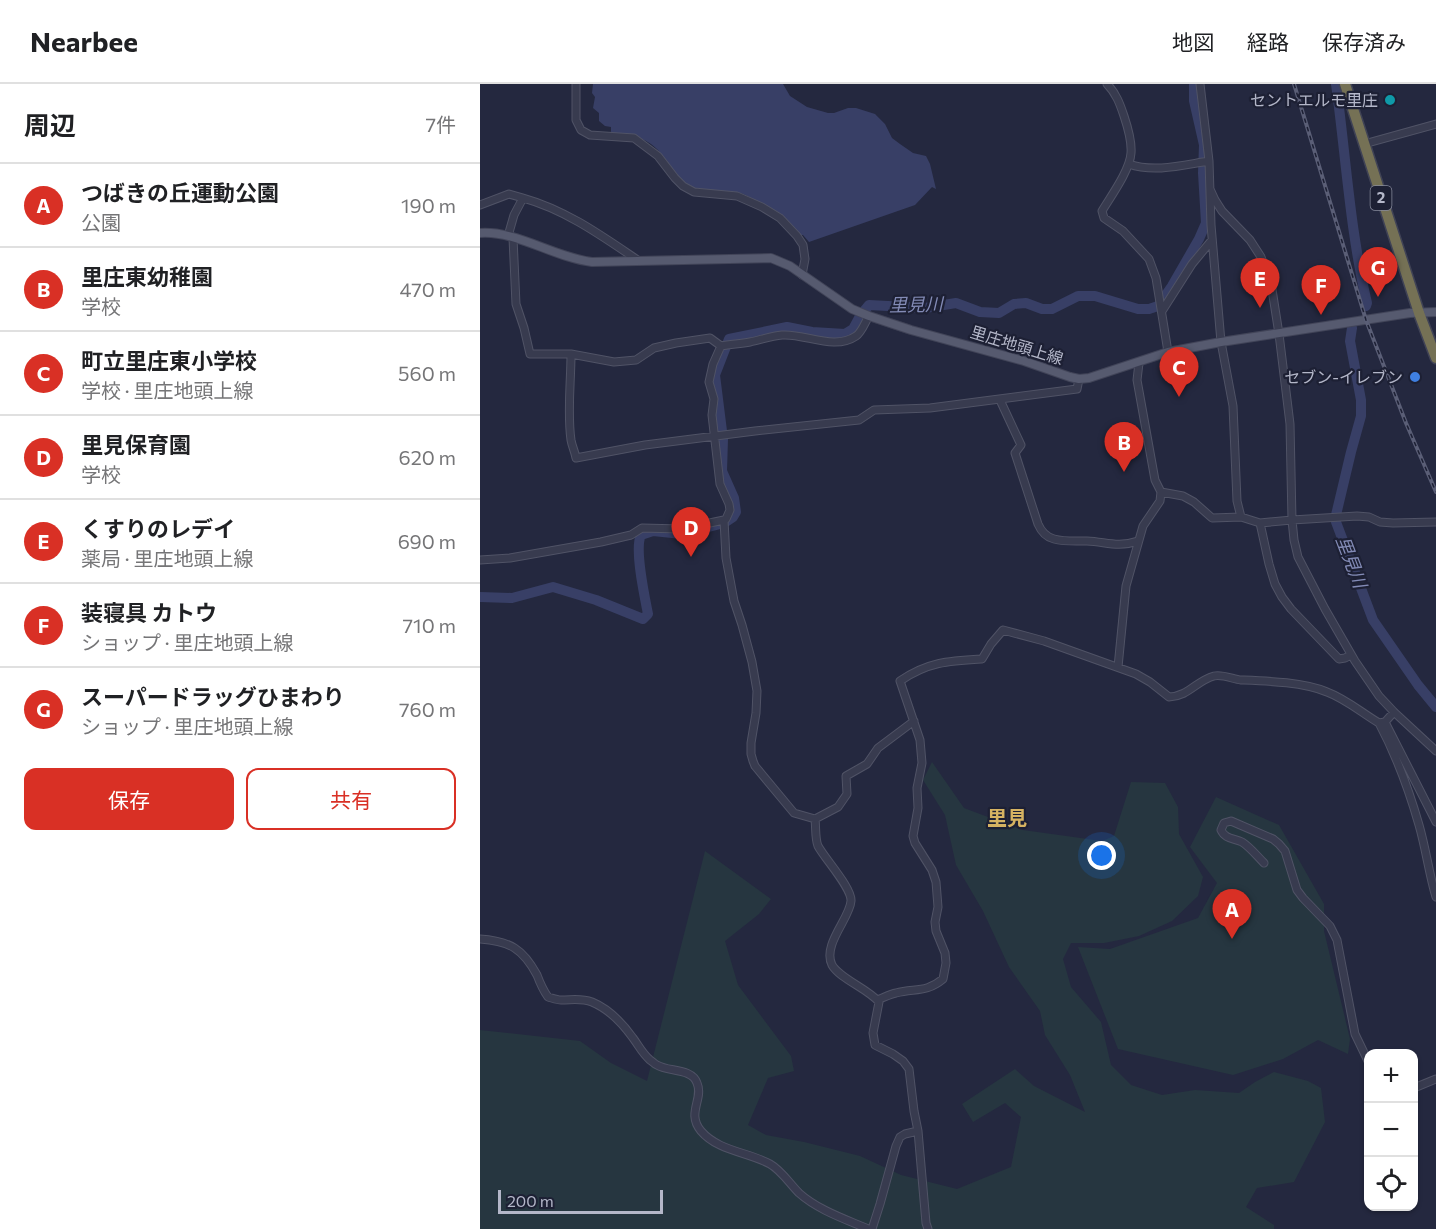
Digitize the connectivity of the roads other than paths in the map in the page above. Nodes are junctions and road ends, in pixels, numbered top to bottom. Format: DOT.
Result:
graph roads {
  1 [pos="576,84"];
  2 [pos="1107,84"];
  3 [pos="1200,84"];
  4 [pos="1345,84"];
  5 [pos="1436,124"];
  6 [pos="1364,144"];
  7 [pos="1209,161"];
  8 [pos="1129,164"];
  9 [pos="1210,189"];
  10 [pos="523,198"];
  11 [pos="480,205"];
  12 [pos="480,233"];
  13 [pos="511,237"];
  14 [pos="1212,240"];
  15 [pos="639,261"];
  16 [pos="802,274"];
  17 [pos="1161,307"];
  18 [pos="1436,312"];
  19 [pos="1419,313"];
  20 [pos="864,315"];
  21 [pos="1279,334"];
  22 [pos="1221,342"];
  23 [pos="722,346"];
  24 [pos="1168,352"];
  25 [pos="571,354"];
  26 [pos="1436,358"];
  27 [pos="1139,363"];
  28 [pos="1079,379"];
  29 [pos="1000,400"];
  30 [pos="715,437"];
  31 [pos="1161,492"];
  32 [pos="1241,517"];
  33 [pos="724,520"];
  34 [pos="1292,520"];
  35 [pos="1436,522"];
  36 [pos="1260,523"];
  37 [pos="1138,541"];
  38 [pos="480,560"];
  39 [pos="1351,655"];
  40 [pos="1118,668"];
  41 [pos="1394,712"];
  42 [pos="914,721"];
  43 [pos="1382,722"];
  44 [pos="1436,751"];
  45 [pos="815,819"];
  46 [pos="1436,822"];
  47 [pos="1264,863"];
  48 [pos="1436,897"];
  49 [pos="480,939"];
  50 [pos="877,1000"];
  51 [pos="1364,1053"];
  52 [pos="1436,1079"];
  53 [pos="1418,1086"];
  54 [pos="918,1131"];
  55 [pos="870,1229"];
  56 [pos="928,1229"];
  1 -- 16 [label="street"];
  2 -- 8 [label="street"];
  3 -- 7 [label="street"];
  4 -- 6 [label="highway, 2"];
  5 -- 6 [label="street"];
  6 -- 19 [label="highway, 2"];
  7 -- 8 [label="street"];
  7 -- 9 [label="street"];
  8 -- 17 [label="street"];
  9 -- 14 [label="street"];
  9 -- 21 [label="street"];
  10 -- 11 [label="street"];
  10 -- 13 [label="street"];
  10 -- 15 [label="street"];
  12 -- 13 [label="main road, 里庄地頭上線"];
  13 -- 15 [label="main road, 里庄地頭上線"];
  13 -- 25 [label="street"];
  14 -- 17 [label="street"];
  14 -- 22 [label="street"];
  15 -- 16 [label="main road, 里庄地頭上線"];
  16 -- 20 [label="main road, 里庄地頭上線"];
  17 -- 24 [label="street"];
  18 -- 19 [label="main road, 里庄地頭上線"];
  19 -- 21 [label="main road, 里庄地頭上線"];
  19 -- 26 [label="highway, 2"];
  20 -- 23 [label="street"];
  20 -- 28 [label="main road, 里庄地頭上線"];
  21 -- 22 [label="main road, 里庄地頭上線"];
  21 -- 34 [label="street"];
  22 -- 24 [label="main road, 里庄地頭上線"];
  22 -- 32 [label="street"];
  23 -- 25 [label="street"];
  23 -- 30 [label="street"];
  24 -- 27 [label="main road, 里庄地頭上線"];
  25 -- 30 [label="street"];
  27 -- 28 [label="main road, 里庄地頭上線"];
  27 -- 31 [label="street"];
  28 -- 29 [label="street"];
  29 -- 30 [label="street"];
  29 -- 37 [label="street"];
  30 -- 33 [label="street"];
  31 -- 32 [label="street"];
  31 -- 37 [label="street"];
  32 -- 36 [label="street"];
  33 -- 38 [label="street"];
  33 -- 45 [label="street"];
  34 -- 35 [label="street"];
  34 -- 36 [label="street"];
  34 -- 39 [label="street"];
  36 -- 39 [label="street"];
  37 -- 40 [label="street"];
  39 -- 41 [label="street"];
  40 -- 42 [label="street"];
  40 -- 43 [label="street"];
  41 -- 43 [label="street"];
  41 -- 44 [label="street"];
  42 -- 45 [label="street"];
  42 -- 50 [label="street"];
  43 -- 46 [label="street"];
  43 -- 48 [label="street"];
  45 -- 50 [label="street"];
  47 -- 51 [label="street"];
  49 -- 55 [label="street"];
  50 -- 54 [label="street"];
  52 -- 53 [label="street"];
  54 -- 55 [label="street"];
  54 -- 56 [label="street"];
}
